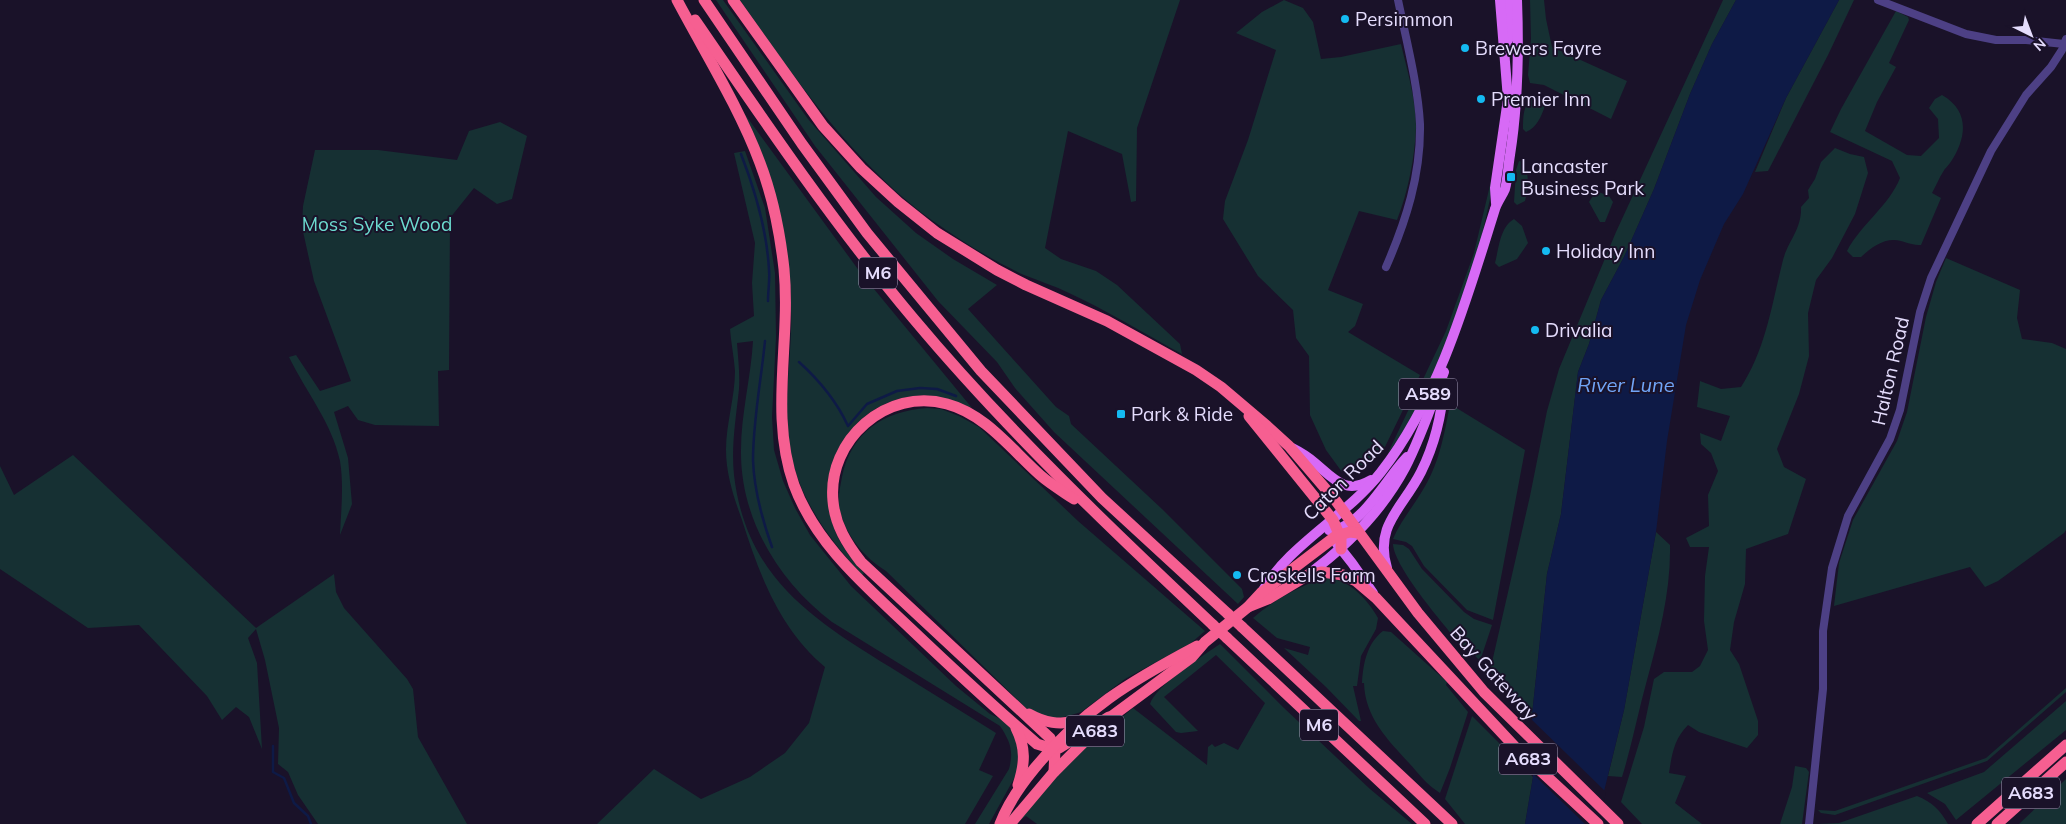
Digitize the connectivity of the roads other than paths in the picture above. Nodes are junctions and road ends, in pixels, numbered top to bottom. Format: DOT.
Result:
graph roads {
  1 [pos="677,0"];
  2 [pos="681,0"];
  3 [pos="704,0"];
  4 [pos="733,0"];
  5 [pos="1398,0"];
  6 [pos="1500,0"];
  7 [pos="1510,0"];
  8 [pos="1517,0"];
  9 [pos="1878,0"];
  10 [pos="2065,41"];
  11 [pos="1504,50"];
  12 [pos="1512,89"];
  13 [pos="1386,267"];
  14 [pos="1453,335"];
  15 [pos="1445,369"];
  16 [pos="1236,399"];
  17 [pos="1289,446"];
  18 [pos="1414,449"];
  19 [pos="1378,475"];
  20 [pos="1343,511"];
  21 [pos="1103,521"];
  22 [pos="1351,522"];
  23 [pos="1336,531"];
  24 [pos="1358,533"];
  25 [pos="1341,549"];
  26 [pos="1387,571"];
  27 [pos="1308,575"];
  28 [pos="1261,593"];
  29 [pos="1376,598"];
  30 [pos="1248,607"];
  31 [pos="1205,642"];
  32 [pos="1020,710"];
  33 [pos="1109,717"];
  34 [pos="1079,721"];
  35 [pos="1015,725"];
  36 [pos="2066,745"];
  37 [pos="1053,747"];
  38 [pos="2066,762"];
  39 [pos="2066,768"];
  40 [pos="2036,771"];
  41 [pos="1054,772"];
  42 [pos="1015,793"];
  43 [pos="1000,824"];
  44 [pos="1010,824"];
  45 [pos="1425,824"];
  46 [pos="1452,824"];
  47 [pos="1598,824"];
  48 [pos="1620,824"];
  49 [pos="1810,824"];
  50 [pos="1968,824"];
  51 [pos="1977,824"];
  52 [pos="1997,824"];
  53 [pos="2007,824"];
  1 -- 35 [label="highway"];
  2 -- 21 [label="highway, M6"];
  3 -- 46 [label="highway, M6, bridge"];
  4 -- 16 [label="highway, A683"];
  5 -- 13 [label="street"];
  6 -- 11 [label="main road, Caton Road / A589"];
  7 -- 11 [label="main road, A589"];
  8 -- 12 [label="main road, Caton Road / A589"];
  9 -- 10 [label="street"];
  10 -- 49 [label="street, Halton Road"];
  11 -- 12 [label="main road, Caton Road / A589"];
  12 -- 14 [label="main road, Caton Road / A589"];
  14 -- 15 [label="main road, Caton Road / A589"];
  14 -- 19 [label="main road, Caton Road / A589"];
  15 -- 18 [label="main road, Caton Road / A589"];
  15 -- 26 [label="main road"];
  16 -- 17 [label="highway, A683"];
  16 -- 23 [label="highway, A683"];
  17 -- 19 [label="main road"];
  17 -- 20 [label="highway, A683"];
  18 -- 22 [label="main road"];
  18 -- 24 [label="main road, Caton Road / A589"];
  19 -- 20 [label="main road, Caton Road / A589"];
  20 -- 22 [label="highway, A683"];
  20 -- 23 [label="main road, Caton Road / A589"];
  21 -- 32 [label="highway"];
  21 -- 45 [label="highway, M6, bridge"];
  22 -- 23 [label="main road"];
  22 -- 24 [label="highway, A683"];
  23 -- 24 [label="highway"];
  23 -- 25 [label="highway"];
  23 -- 28 [label="highway, A683"];
  23 -- 28 [label="main road, Caton Road / A589"];
  24 -- 25 [label="main road, Caton Road / A589"];
  24 -- 26 [label="highway, Bay Gateway / A683"];
  25 -- 27 [label="main road, Caton Road / A589"];
  25 -- 29 [label="main road, A683"];
  26 -- 48 [label="highway, Bay Gateway / A683"];
  27 -- 29 [label="highway, Caton Road / A683"];
  27 -- 30 [label="highway, Caton Road / A683"];
  28 -- 30 [label="highway, Caton Road / A683"];
  29 -- 47 [label="highway, Bay Gateway / A683"];
  30 -- 31 [label="highway, Caton Road / A683"];
  31 -- 33 [label="highway, Caton Road / A683"];
  31 -- 34 [label="highway, Caton Road / A683"];
  32 -- 34 [label="highway"];
  32 -- 37 [label="highway"];
  33 -- 37 [label="highway"];
  33 -- 41 [label="highway, Caton Road / A683"];
  34 -- 37 [label="highway, Caton Road / A683"];
  35 -- 37 [label="highway"];
  35 -- 42 [label="highway"];
  36 -- 40 [label="highway, A683"];
  37 -- 41 [label="highway"];
  37 -- 42 [label="highway, Caton Road / A683"];
  38 -- 52 [label="highway, A683"];
  39 -- 53 [label="highway"];
  40 -- 50 [label="highway"];
  40 -- 51 [label="highway, A683"];
  41 -- 44 [label="highway, Caton Road / A683"];
  42 -- 43 [label="highway, Caton Road / A683"];
}
